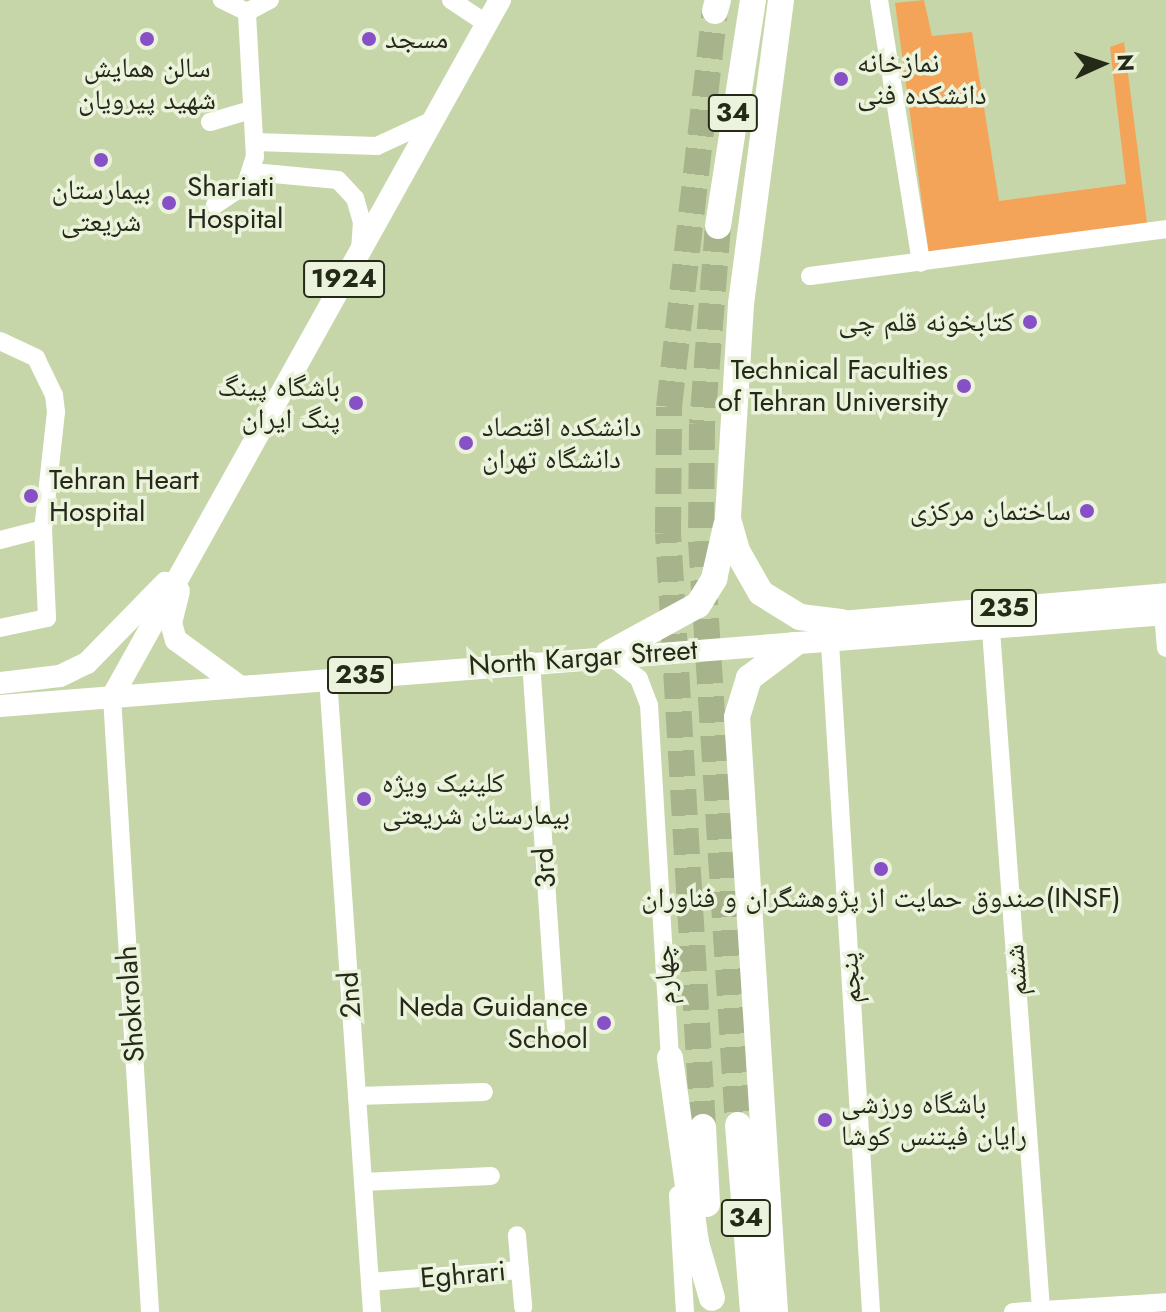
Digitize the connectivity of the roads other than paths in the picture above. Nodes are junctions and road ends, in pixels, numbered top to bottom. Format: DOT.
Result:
graph roads {
  1 [pos="222,0"];
  2 [pos="270,0"];
  3 [pos="451,0"];
  4 [pos="500,0"];
  5 [pos="753,0"];
  6 [pos="781,0"];
  7 [pos="879,0"];
  8 [pos="247,12"];
  9 [pos="487,24"];
  10 [pos="251,110"];
  11 [pos="433,120"];
  12 [pos="210,122"];
  13 [pos="255,142"];
  14 [pos="253,172"];
  15 [pos="215,205"];
  16 [pos="718,226"];
  17 [pos="1166,229"];
  18 [pos="360,250"];
  19 [pos="921,263"];
  20 [pos="810,276"];
  21 [pos="0,341"];
  22 [pos="728,519"];
  23 [pos="43,529"];
  24 [pos="0,540"];
  25 [pos="188,559"];
  26 [pos="1165,607"];
  27 [pos="0,628"];
  28 [pos="991,630"];
  29 [pos="836,632"];
  30 [pos="793,645"];
  31 [pos="1166,648"];
  32 [pos="608,654"];
  33 [pos="531,661"];
  34 [pos="328,678"];
  35 [pos="0,683"];
  36 [pos="239,686"];
  37 [pos="112,697"];
  38 [pos="0,706"];
  39 [pos="556,1028"];
  40 [pos="670,1058"];
  41 [pos="484,1092"];
  42 [pos="357,1096"];
  43 [pos="738,1125"];
  44 [pos="703,1127"];
  45 [pos="491,1176"];
  46 [pos="363,1182"];
  47 [pos="517,1235"];
  48 [pos="520,1270"];
  49 [pos="370,1282"];
  50 [pos="1166,1302"];
  51 [pos="713,1305"];
  52 [pos="523,1307"];
  53 [pos="1041,1310"];
  54 [pos="150,1312"];
  55 [pos="372,1312"];
  56 [pos="685,1312"];
  57 [pos="753,1312"];
  58 [pos="775,1312"];
  59 [pos="871,1312"];
  60 [pos="1013,1312"];
  1 -- 8 [label="street"];
  2 -- 8 [label="street"];
  3 -- 9 [label="street"];
  4 -- 9 [label="main road, 1924"];
  5 -- 16 [label="highway, 34"];
  6 -- 22 [label="highway"];
  7 -- 19 [label="street"];
  8 -- 10 [label="street"];
  9 -- 11 [label="main road, 1924"];
  10 -- 12 [label="street"];
  10 -- 13 [label="street"];
  11 -- 13 [label="street"];
  11 -- 18 [label="main road, 1924"];
  13 -- 14 [label="street"];
  14 -- 15 [label="street"];
  14 -- 18 [label="street"];
  17 -- 19 [label="street"];
  18 -- 25 [label="main road, 1924"];
  19 -- 20 [label="street"];
  21 -- 23 [label="street"];
  22 -- 29 [label="highway"];
  22 -- 32 [label="highway"];
  23 -- 24 [label="street"];
  23 -- 27 [label="street"];
  25 -- 35 [label="main road"];
  25 -- 36 [label="main road"];
  25 -- 37 [label="main road, 1924"];
  26 -- 28 [label="main road, North Kargar Street / 235"];
  26 -- 29 [label="main road, North Kargar Street / 235"];
  26 -- 31 [label="street"];
  28 -- 29 [label="main road, North Kargar Street / 235"];
  28 -- 53 [label="street, ششم"];
  29 -- 30 [label="main road, North Kargar Street / 235"];
  29 -- 59 [label="street, پنجم"];
  30 -- 32 [label="main road, North Kargar Street / 235"];
  30 -- 58 [label="highway"];
  32 -- 33 [label="main road, North Kargar Street / 235"];
  32 -- 40 [label="street, چهارم"];
  33 -- 34 [label="main road, North Kargar Street / 235"];
  33 -- 39 [label="street, 3rd"];
  34 -- 36 [label="main road, North Kargar Street / 235"];
  34 -- 42 [label="street, 2nd"];
  36 -- 37 [label="main road, North Kargar Street / 235"];
  37 -- 38 [label="main road, North Kargar Street / 235"];
  37 -- 54 [label="street, Shokrolah"];
  40 -- 51 [label="highway"];
  40 -- 56 [label="street, چهارم"];
  41 -- 42 [label="street"];
  42 -- 46 [label="street, 2nd"];
  43 -- 57 [label="highway, 34"];
  44 -- 51 [label="highway, 34"];
  45 -- 46 [label="street"];
  46 -- 49 [label="street, 2nd"];
  47 -- 48 [label="street, Eghrari"];
  48 -- 49 [label="street, Eghrari"];
  48 -- 52 [label="street"];
  49 -- 55 [label="street, 2nd"];
  50 -- 53 [label="street"];
  53 -- 60 [label="street"];
}
